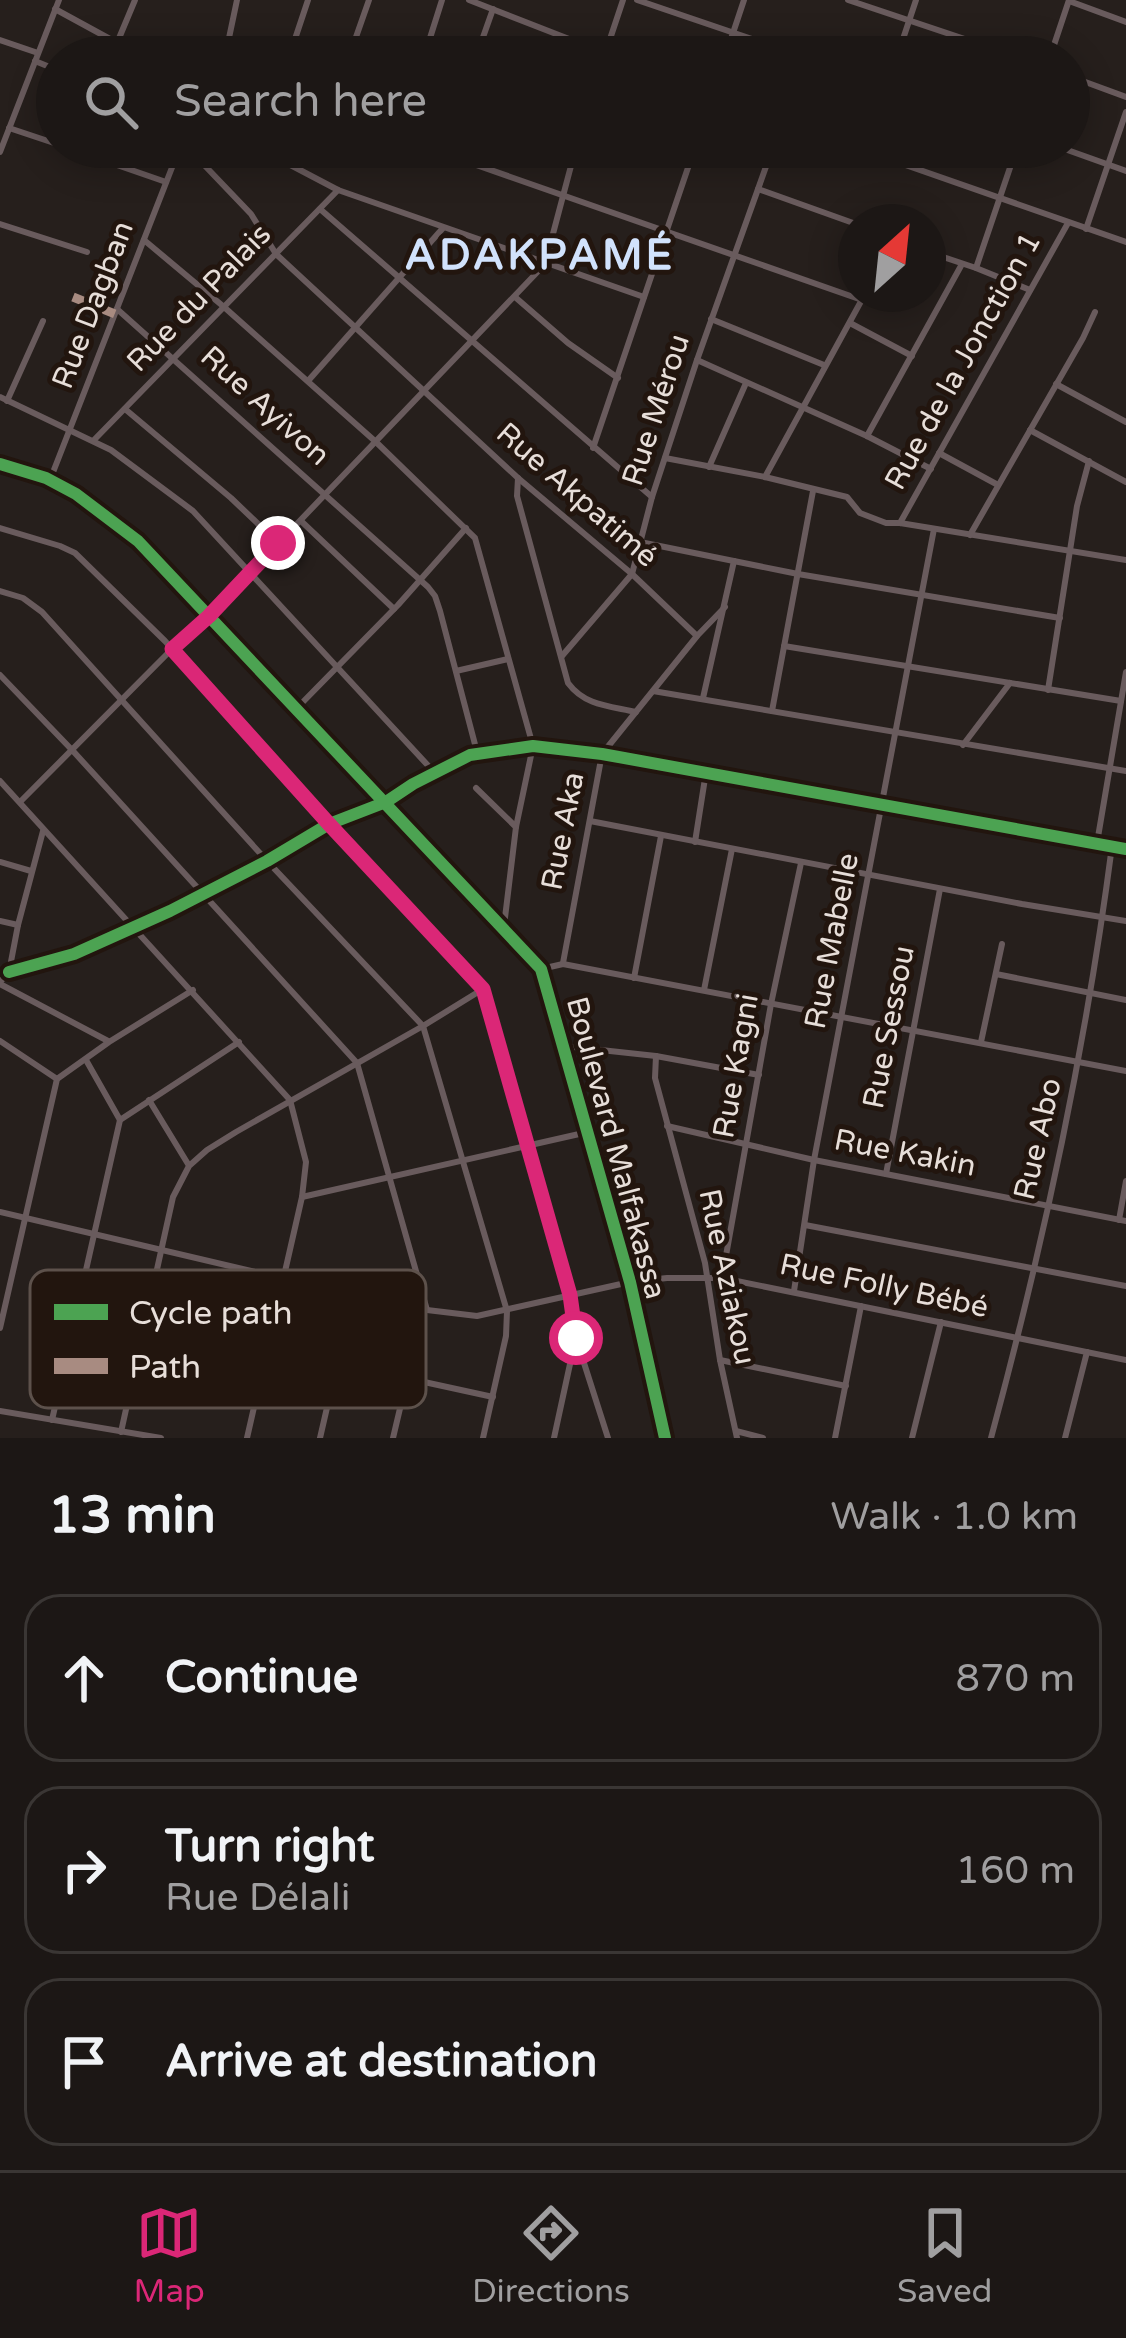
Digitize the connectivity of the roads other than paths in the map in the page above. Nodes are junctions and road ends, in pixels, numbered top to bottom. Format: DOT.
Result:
graph roads {
  1 [pos="135,0"];
  2 [pos="237,0"];
  3 [pos="308,0"];
  4 [pos="369,0"];
  5 [pos="442,0"];
  6 [pos="470,0"];
  7 [pos="623,0"];
  8 [pos="637,0"];
  9 [pos="744,0"];
  10 [pos="848,0"];
  11 [pos="916,0"];
  12 [pos="1069,1"];
  13 [pos="57,4"];
  14 [pos="493,10"];
  15 [pos="908,21"];
  16 [pos="1126,22"];
  17 [pos="733,31"];
  18 [pos="45,36"];
  19 [pos="106,36"];
  20 [pos="120,36"];
  21 [pos="229,36"];
  22 [pos="297,36"];
  23 [pos="356,36"];
  24 [pos="431,36"];
  25 [pos="484,36"];
  26 [pos="561,36"];
  27 [pos="611,36"];
  28 [pos="731,36"];
  29 [pos="747,36"];
  30 [pos="903,36"];
  31 [pos="954,36"];
  32 [pos="1057,36"];
  33 [pos="0,40"];
  34 [pos="36,57"];
  35 [pos="36,60"];
  36 [pos="1090,84"];
  37 [pos="1126,98"];
  38 [pos="1126,112"];
  39 [pos="10,128"];
  40 [pos="36,137"];
  41 [pos="0,152"];
  42 [pos="1090,158"];
  43 [pos="1108,164"];
  44 [pos="124,168"];
  45 [pos="173,168"];
  46 [pos="204,168"];
  47 [pos="296,168"];
  48 [pos="484,168"];
  49 [pos="570,168"];
  50 [pos="687,168"];
  51 [pos="766,168"];
  52 [pos="915,168"];
  53 [pos="1009,168"];
  54 [pos="1126,171"];
  55 [pos="166,182"];
  56 [pos="758,189"];
  57 [pos="338,190"];
  58 [pos="562,196"];
  59 [pos="998,200"];
  60 [pos="320,209"];
  61 [pos="838,218"];
  62 [pos="1068,223"];
  63 [pos="0,224"];
  64 [pos="443,228"];
  65 [pos="1086,229"];
  66 [pos="665,232"];
  67 [pos="144,240"];
  68 [pos="1126,242"];
  69 [pos="87,252"];
  70 [pos="276,254"];
  71 [pos="734,256"];
  72 [pos="946,258"];
  73 [pos="545,264"];
  74 [pos="962,264"];
  75 [pos="976,268"];
  76 [pos="399,278"];
  77 [pos="838,289"];
  78 [pos="1030,290"];
  79 [pos="515,297"];
  80 [pos="644,297"];
  81 [pos="224,307"];
  82 [pos="117,309"];
  83 [pos="856,312"];
  84 [pos="1095,312"];
  85 [pos="711,320"];
  86 [pos="43,321"];
  87 [pos="850,323"];
  88 [pos="356,327"];
  89 [pos="473,341"];
  90 [pos="912,356"];
  91 [pos="175,358"];
  92 [pos="697,361"];
  93 [pos="826,366"];
  94 [pos="618,378"];
  95 [pos="308,381"];
  96 [pos="746,382"];
  97 [pos="1056,384"];
  98 [pos="424,392"];
  99 [pos="3,399"];
  100 [pos="803,407"];
  101 [pos="124,409"];
  102 [pos="1126,422"];
  103 [pos="70,430"];
  104 [pos="1030,430"];
  105 [pos="867,436"];
  106 [pos="94,440"];
  107 [pos="376,442"];
  108 [pos="593,448"];
  109 [pos="939,453"];
  110 [pos="665,458"];
  111 [pos="1089,461"];
  112 [pos="0,464"];
  113 [pos="709,466"];
  114 [pos="931,469"];
  115 [pos="765,476"];
  116 [pos="518,478"];
  117 [pos="50,481"];
  118 [pos="1126,482"];
  119 [pos="998,485"];
  120 [pos="813,489"];
  121 [pos="326,493"];
  122 [pos="652,497"];
  123 [pos="300,520"];
  124 [pos="900,523"];
  125 [pos="0,528"];
  126 [pos="466,528"];
  127 [pos="934,529"];
  128 [pos="970,535"];
  129 [pos="640,542"];
  130 [pos="278,543"];
  131 [pos="1070,550"];
  132 [pos="1126,560"];
  133 [pos="734,561"];
  134 [pos="252,572"];
  135 [pos="632,574"];
  136 [pos="798,574"];
  137 [pos="421,580"];
  138 [pos="0,591"];
  139 [pos="921,596"];
  140 [pos="725,607"];
  141 [pos="394,609"];
  142 [pos="209,616"];
  143 [pos="1060,618"];
  144 [pos="698,635"];
  145 [pos="784,646"];
  146 [pos="172,649"];
  147 [pos="562,656"];
  148 [pos="508,659"];
  149 [pos="908,665"];
  150 [pos="339,666"];
  151 [pos="456,671"];
  152 [pos="1126,672"];
  153 [pos="0,674"];
  154 [pos="1010,682"];
  155 [pos="1048,689"];
  156 [pos="653,691"];
  157 [pos="703,698"];
  158 [pos="124,700"];
  159 [pos="1121,701"];
  160 [pos="297,708"];
  161 [pos="772,711"];
  162 [pos="636,712"];
  163 [pos="1122,716"];
  164 [pos="896,733"];
  165 [pos="963,745"];
  166 [pos="533,746"];
  167 [pos="73,751"];
  168 [pos="477,752"];
  169 [pos="602,754"];
  170 [pos="1108,768"];
  171 [pos="1126,771"];
  172 [pos="434,772"];
  173 [pos="706,772"];
  174 [pos="0,781"];
  175 [pos="476,788"];
  176 [pos="21,801"];
  177 [pos="386,802"];
  178 [pos="881,804"];
  179 [pos="590,821"];
  180 [pos="329,824"];
  181 [pos="516,827"];
  182 [pos="44,830"];
  183 [pos="661,836"];
  184 [pos="694,842"];
  185 [pos="1097,842"];
  186 [pos="1112,846"];
  187 [pos="732,849"];
  188 [pos="1126,849"];
  189 [pos="267,861"];
  190 [pos="0,862"];
  191 [pos="801,863"];
  192 [pos="32,871"];
  193 [pos="869,873"];
  194 [pos="940,889"];
  195 [pos="204,894"];
  196 [pos="1102,918"];
  197 [pos="0,921"];
  198 [pos="1126,921"];
  199 [pos="18,925"];
  200 [pos="504,926"];
  201 [pos="135,927"];
  202 [pos="1002,944"];
  203 [pos="563,964"];
  204 [pos="541,969"];
  205 [pos="8,972"];
  206 [pos="996,974"];
  207 [pos="634,977"];
  208 [pos="0,983"];
  209 [pos="483,989"];
  210 [pos="193,990"];
  211 [pos="704,990"];
  212 [pos="1092,994"];
  213 [pos="1126,1000"];
  214 [pos="771,1004"];
  215 [pos="842,1017"];
  216 [pos="423,1026"];
  217 [pos="914,1029"];
  218 [pos="0,1041"];
  219 [pos="109,1042"];
  220 [pos="239,1042"];
  221 [pos="981,1042"];
  222 [pos="564,1046"];
  223 [pos="656,1056"];
  224 [pos="86,1059"];
  225 [pos="1079,1062"];
  226 [pos="357,1063"];
  227 [pos="1126,1071"];
  228 [pos="759,1075"];
  229 [pos="57,1079"];
  230 [pos="149,1100"];
  231 [pos="290,1100"];
  232 [pos="120,1120"];
  233 [pos="668,1126"];
  234 [pos="588,1132"];
  235 [pos="528,1143"];
  236 [pos="746,1146"];
  237 [pos="462,1159"];
  238 [pos="814,1160"];
  239 [pos="189,1166"];
  240 [pos="886,1174"];
  241 [pos="390,1177"];
  242 [pos="1126,1181"];
  243 [pos="302,1197"];
  244 [pos="1048,1204"];
  245 [pos="0,1212"];
  246 [pos="25,1217"];
  247 [pos="1123,1220"];
  248 [pos="804,1224"];
  249 [pos="94,1233"];
  250 [pos="162,1250"];
  251 [pos="1033,1268"];
  252 [pos="86,1270"];
  253 [pos="157,1270"];
  254 [pos="245,1270"];
  255 [pos="284,1270"];
  256 [pos="416,1270"];
  257 [pos="707,1277"];
  258 [pos="722,1278"];
  259 [pos="630,1282"];
  260 [pos="1126,1286"];
  261 [pos="794,1291"];
  262 [pos="570,1295"];
  263 [pos="426,1306"];
  264 [pos="861,1306"];
  265 [pos="427,1310"];
  266 [pos="507,1311"];
  267 [pos="940,1322"];
  268 [pos="0,1328"];
  269 [pos="576,1338"];
  270 [pos="1016,1338"];
  271 [pos="1087,1352"];
  272 [pos="720,1360"];
  273 [pos="1126,1360"];
  274 [pos="426,1383"];
  275 [pos="846,1386"];
  276 [pos="493,1397"];
  277 [pos="55,1408"];
  278 [pos="126,1408"];
  279 [pos="254,1408"];
  280 [pos="327,1408"];
  281 [pos="400,1408"];
  282 [pos="0,1412"];
  283 [pos="52,1420"];
  284 [pos="121,1432"];
  285 [pos="736,1435"];
  286 [pos="161,1438"];
  287 [pos="247,1438"];
  288 [pos="320,1438"];
  289 [pos="393,1438"];
  290 [pos="483,1438"];
  291 [pos="554,1438"];
  292 [pos="608,1438"];
  293 [pos="664,1438"];
  294 [pos="763,1438"];
  295 [pos="835,1438"];
  296 [pos="912,1438"];
  297 [pos="991,1438"];
  298 [pos="1065,1438"];
  1 -- 20 [label="street"];
  2 -- 21 [label="street"];
  3 -- 22 [label="street"];
  4 -- 23 [label="street"];
  5 -- 24 [label="street"];
  6 -- 14 [label="street"];
  7 -- 27 [label="street"];
  8 -- 17 [label="street"];
  9 -- 17 [label="street"];
  10 -- 15 [label="street"];
  11 -- 15 [label="street"];
  12 -- 16 [label="street"];
  12 -- 32 [label="street"];
  13 -- 18 [label="street"];
  13 -- 19 [label="street"];
  14 -- 25 [label="street"];
  14 -- 26 [label="street"];
  15 -- 30 [label="street"];
  15 -- 31 [label="street"];
  17 -- 28 [label="street"];
  17 -- 29 [label="street"];
  33 -- 34 [label="street"];
  35 -- 39 [label="street"];
  36 -- 37 [label="street"];
  38 -- 43 [label="street"];
  39 -- 40 [label="street"];
  39 -- 41 [label="street"];
  42 -- 43 [label="street"];
  43 -- 54 [label="street"];
  43 -- 65 [label="street"];
  44 -- 55 [label="street"];
  45 -- 55 [label="street, Rue Dagban"];
  46 -- 70 [label="street, Rue Akpatimé"];
  47 -- 57 [label="street"];
  48 -- 58 [label="street"];
  49 -- 58 [label="street"];
  50 -- 66 [label="street"];
  51 -- 56 [label="street, Rue Mérou"];
  52 -- 59 [label="street"];
  53 -- 59 [label="street"];
  55 -- 67 [label="street, Rue Dagban"];
  56 -- 61 [label="street"];
  56 -- 71 [label="street, Rue Mérou"];
  57 -- 60 [label="street, Rue du Palais"];
  57 -- 64 [label="street"];
  58 -- 66 [label="street"];
  58 -- 73 [label="street"];
  59 -- 62 [label="street"];
  59 -- 75 [label="street"];
  60 -- 70 [label="street, Rue du Palais"];
  60 -- 76 [label="street"];
  62 -- 65 [label="street"];
  62 -- 78 [label="street, Rue de la Jonction 1"];
  63 -- 69 [label="street"];
  64 -- 73 [label="street"];
  64 -- 76 [label="street"];
  65 -- 68 [label="street"];
  66 -- 71 [label="street"];
  66 -- 80 [label="street"];
  67 -- 81 [label="street"];
  67 -- 82 [label="street, Rue Dagban"];
  70 -- 81 [label="street, Rue du Palais"];
  70 -- 88 [label="street, Rue Akpatimé"];
  71 -- 77 [label="street"];
  71 -- 85 [label="street, Rue Mérou"];
  72 -- 74 [label="street"];
  73 -- 79 [label="street"];
  73 -- 80 [label="street"];
  74 -- 75 [label="street"];
  74 -- 90 [label="street"];
  75 -- 78 [label="street"];
  76 -- 88 [label="street"];
  76 -- 89 [label="street"];
  78 -- 109 [label="street, Rue de la Jonction 1"];
  79 -- 89 [label="street"];
  79 -- 94 [label="street"];
  80 -- 94 [label="street"];
  81 -- 91 [label="street, Rue du Palais"];
  81 -- 95 [label="street"];
  82 -- 91 [label="street, Rue Ayivon"];
  82 -- 103 [label="street, Rue Dagban"];
  83 -- 87 [label="street"];
  84 -- 97 [label="street"];
  85 -- 92 [label="street, Rue Mérou"];
  85 -- 93 [label="street"];
  86 -- 99 [label="street"];
  87 -- 90 [label="street"];
  87 -- 93 [label="street"];
  88 -- 95 [label="street"];
  88 -- 98 [label="street, Rue Akpatimé"];
  89 -- 98 [label="street"];
  89 -- 108 [label="street"];
  90 -- 105 [label="street"];
  91 -- 101 [label="street, Rue du Palais"];
  91 -- 121 [label="street, Rue Ayivon"];
  92 -- 96 [label="street"];
  92 -- 110 [label="street, Rue Mérou"];
  93 -- 100 [label="street"];
  94 -- 108 [label="street"];
  95 -- 107 [label="street"];
  96 -- 100 [label="street"];
  96 -- 113 [label="street"];
  97 -- 102 [label="street"];
  97 -- 104 [label="street"];
  98 -- 107 [label="street"];
  98 -- 116 [label="street, Rue Akpatimé"];
  99 -- 103 [label="street"];
  100 -- 105 [label="street"];
  100 -- 115 [label="street"];
  101 -- 106 [label="street, Rue du Palais"];
  101 -- 130 [label="street"];
  103 -- 106 [label="street"];
  103 -- 117 [label="street, Rue Dagban"];
  104 -- 111 [label="street"];
  104 -- 119 [label="street"];
  105 -- 114 [label="street"];
  106 -- 134 [label="street"];
  107 -- 121 [label="street"];
  107 -- 126 [label="street"];
  108 -- 122 [label="street"];
  109 -- 114 [label="street, Rue de la Jonction 1"];
  109 -- 119 [label="street"];
  110 -- 113 [label="street"];
  110 -- 122 [label="street, Rue Mérou"];
  111 -- 118 [label="street"];
  111 -- 131 [label="street"];
  112 -- 117 [label="street, Boulevard Malfakassa"];
  113 -- 115 [label="street"];
  114 -- 124 [label="street, Rue de la Jonction 1"];
  115 -- 120 [label="street"];
  116 -- 135 [label="street, Rue Akpatimé"];
  116 -- 147 [label="street"];
  117 -- 142 [label="street, Boulevard Malfakassa"];
  119 -- 128 [label="street"];
  120 -- 124 [label="street"];
  120 -- 136 [label="street"];
  121 -- 123 [label="street"];
  121 -- 137 [label="street, Rue Ayivon"];
  122 -- 129 [label="street, Rue Mérou"];
  123 -- 130 [label="street"];
  123 -- 141 [label="street"];
  124 -- 127 [label="street"];
  125 -- 146 [label="street"];
  126 -- 137 [label="street"];
  126 -- 148 [label="street"];
  127 -- 128 [label="street"];
  127 -- 139 [label="street, Rue Mabelle"];
  128 -- 131 [label="street"];
  129 -- 133 [label="street"];
  129 -- 135 [label="street, Rue Mérou"];
  130 -- 134 [label="street"];
  131 -- 132 [label="street"];
  131 -- 143 [label="street"];
  133 -- 136 [label="street"];
  133 -- 140 [label="street"];
  134 -- 142 [label="street"];
  134 -- 150 [label="street"];
  135 -- 144 [label="street, Rue Akpatimé"];
  135 -- 147 [label="street, Rue Mérou"];
  136 -- 139 [label="street"];
  136 -- 145 [label="street"];
  137 -- 141 [label="street"];
  137 -- 151 [label="street"];
  138 -- 158 [label="street"];
  139 -- 143 [label="street"];
  139 -- 149 [label="street, Rue Mabelle"];
  140 -- 144 [label="street, Rue Aka"];
  140 -- 157 [label="street"];
  141 -- 150 [label="street"];
  142 -- 146 [label="street"];
  142 -- 160 [label="street, Boulevard Malfakassa"];
  143 -- 155 [label="street"];
  144 -- 156 [label="street, Rue Aka"];
  145 -- 149 [label="street"];
  145 -- 161 [label="street"];
  146 -- 158 [label="street"];
  146 -- 180 [label="street"];
  147 -- 162 [label="street"];
  148 -- 151 [label="street"];
  148 -- 166 [label="street"];
  149 -- 154 [label="street"];
  149 -- 164 [label="street, Rue Mabelle"];
  150 -- 160 [label="street"];
  150 -- 172 [label="street"];
  151 -- 168 [label="street"];
  152 -- 159 [label="street"];
  153 -- 167 [label="street"];
  154 -- 155 [label="street"];
  154 -- 165 [label="street"];
  155 -- 159 [label="street"];
  156 -- 157 [label="street"];
  156 -- 162 [label="street, Rue Aka"];
  157 -- 161 [label="street"];
  158 -- 167 [label="street"];
  158 -- 189 [label="street"];
  159 -- 163 [label="street"];
  160 -- 177 [label="street, Boulevard Malfakassa"];
  161 -- 164 [label="street"];
  162 -- 169 [label="street, Rue Aka"];
  163 -- 170 [label="street"];
  164 -- 165 [label="street"];
  164 -- 178 [label="street, Rue Mabelle"];
  165 -- 170 [label="street"];
  166 -- 168 [label="street"];
  166 -- 169 [label="street"];
  166 -- 181 [label="street"];
  167 -- 176 [label="street"];
  167 -- 195 [label="street"];
  168 -- 172 [label="street"];
  169 -- 173 [label="street"];
  169 -- 179 [label="street, Rue Aka"];
  170 -- 171 [label="street"];
  170 -- 185 [label="street"];
  172 -- 177 [label="street"];
  173 -- 178 [label="street"];
  173 -- 184 [label="street"];
  174 -- 176 [label="street"];
  175 -- 181 [label="street"];
  176 -- 182 [label="street"];
  177 -- 180 [label="street"];
  177 -- 200 [label="street, Boulevard Malfakassa"];
  178 -- 185 [label="street"];
  178 -- 193 [label="street, Rue Mabelle"];
  179 -- 183 [label="street"];
  179 -- 203 [label="street, Rue Aka"];
  180 -- 189 [label="street"];
  180 -- 209 [label="street"];
  181 -- 200 [label="street"];
  182 -- 192 [label="street"];
  182 -- 201 [label="street"];
  183 -- 184 [label="street"];
  183 -- 207 [label="street"];
  184 -- 187 [label="street"];
  185 -- 186 [label="street"];
  186 -- 188 [label="street"];
  186 -- 196 [label="street, Rue Abo"];
  187 -- 191 [label="street"];
  187 -- 211 [label="street"];
  189 -- 195 [label="street"];
  189 -- 216 [label="street"];
  190 -- 192 [label="street"];
  191 -- 193 [label="street"];
  191 -- 214 [label="street, Rue Kagni"];
  192 -- 199 [label="street"];
  193 -- 194 [label="street"];
  193 -- 215 [label="street, Rue Mabelle"];
  194 -- 196 [label="street"];
  194 -- 217 [label="street, Rue Sessou"];
  195 -- 201 [label="street"];
  195 -- 226 [label="street"];
  196 -- 198 [label="street"];
  196 -- 212 [label="street, Rue Abo"];
  197 -- 199 [label="street"];
  199 -- 205 [label="street"];
  200 -- 204 [label="street, Boulevard Malfakassa"];
  201 -- 205 [label="street"];
  201 -- 210 [label="street"];
  202 -- 206 [label="street"];
  203 -- 204 [label="street"];
  203 -- 207 [label="street"];
  204 -- 222 [label="street, Boulevard Malfakassa"];
  205 -- 208 [label="street"];
  206 -- 212 [label="street"];
  206 -- 221 [label="street"];
  207 -- 211 [label="street"];
  208 -- 219 [label="street"];
  209 -- 216 [label="street"];
  209 -- 235 [label="street"];
  210 -- 219 [label="street"];
  210 -- 220 [label="street"];
  211 -- 214 [label="street"];
  212 -- 213 [label="street"];
  212 -- 225 [label="street, Rue Abo"];
  214 -- 215 [label="street"];
  214 -- 228 [label="street, Rue Kagni"];
  215 -- 217 [label="street"];
  215 -- 238 [label="street, Rue Mabelle"];
  216 -- 226 [label="street"];
  216 -- 237 [label="street"];
  217 -- 221 [label="street"];
  217 -- 240 [label="street, Rue Sessou"];
  218 -- 229 [label="street"];
  219 -- 224 [label="street"];
  220 -- 230 [label="street"];
  220 -- 231 [label="street"];
  221 -- 225 [label="street"];
  222 -- 223 [label="street"];
  222 -- 234 [label="street, Boulevard Malfakassa"];
  223 -- 228 [label="street"];
  223 -- 233 [label="street, Rue Aziakou"];
  224 -- 229 [label="street"];
  224 -- 232 [label="street"];
  225 -- 227 [label="street"];
  225 -- 244 [label="street, Rue Abo"];
  226 -- 231 [label="street"];
  226 -- 241 [label="street"];
  228 -- 236 [label="street, Rue Kagni"];
  229 -- 246 [label="street"];
  230 -- 232 [label="street"];
  230 -- 239 [label="street"];
  231 -- 239 [label="street"];
  231 -- 243 [label="street"];
  232 -- 249 [label="street"];
  233 -- 236 [label="street, Rue Kakin"];
  233 -- 257 [label="street, Rue Aziakou"];
  234 -- 235 [label="street"];
  234 -- 259 [label="street, Boulevard Malfakassa"];
  235 -- 237 [label="street"];
  235 -- 262 [label="street"];
  236 -- 238 [label="street, Rue Kakin"];
  236 -- 258 [label="street, Rue Kagni"];
  237 -- 241 [label="street"];
  237 -- 266 [label="street"];
  238 -- 240 [label="street, Rue Kakin"];
  238 -- 248 [label="street, Rue Mabelle"];
  239 -- 250 [label="street"];
  240 -- 244 [label="street, Rue Kakin"];
  241 -- 243 [label="street"];
  241 -- 256 [label="street"];
  242 -- 247 [label="street"];
  243 -- 255 [label="street"];
  244 -- 247 [label="street, Rue Kakin"];
  244 -- 251 [label="street, Rue Abo"];
  245 -- 246 [label="street, Rue Folly Bébé"];
  246 -- 249 [label="street, Rue Folly Bébé"];
  246 -- 268 [label="street"];
  248 -- 251 [label="street"];
  248 -- 261 [label="street, Rue Mabelle"];
  249 -- 250 [label="street, Rue Folly Bébé"];
  249 -- 252 [label="street"];
  250 -- 253 [label="street"];
  250 -- 254 [label="street, Rue Folly Bébé"];
  251 -- 260 [label="street"];
  251 -- 270 [label="street, Rue Abo"];
  257 -- 258 [label="street, Rue Folly Bébé"];
  257 -- 259 [label="street, Rue Folly Bébé"];
  257 -- 272 [label="street, Rue Aziakou"];
  258 -- 261 [label="street, Rue Folly Bébé"];
  259 -- 262 [label="street, Rue Folly Bébé"];
  259 -- 293 [label="street, Boulevard Malfakassa"];
  261 -- 264 [label="street, Rue Folly Bébé"];
  262 -- 266 [label="street, Rue Folly Bébé"];
  262 -- 269 [label="street"];
  263 -- 265 [label="street"];
  264 -- 267 [label="street, Rue Folly Bébé"];
  264 -- 275 [label="street"];
  265 -- 266 [label="street, Rue Folly Bébé"];
  266 -- 276 [label="street"];
  267 -- 270 [label="street, Rue Folly Bébé"];
  267 -- 296 [label="street"];
  269 -- 291 [label="street"];
  269 -- 292 [label="street"];
  270 -- 271 [label="street, Rue Folly Bébé"];
  270 -- 297 [label="street, Rue Abo"];
  271 -- 273 [label="street, Rue Folly Bébé"];
  271 -- 298 [label="street"];
  272 -- 275 [label="street"];
  272 -- 285 [label="street, Rue Aziakou"];
  274 -- 276 [label="street"];
  275 -- 295 [label="street"];
  276 -- 290 [label="street"];
  277 -- 283 [label="street"];
  278 -- 284 [label="street"];
  279 -- 287 [label="street"];
  280 -- 288 [label="street"];
  281 -- 289 [label="street"];
  282 -- 283 [label="street"];
  283 -- 284 [label="street"];
  284 -- 286 [label="street"];
  285 -- 294 [label="street"];
}
